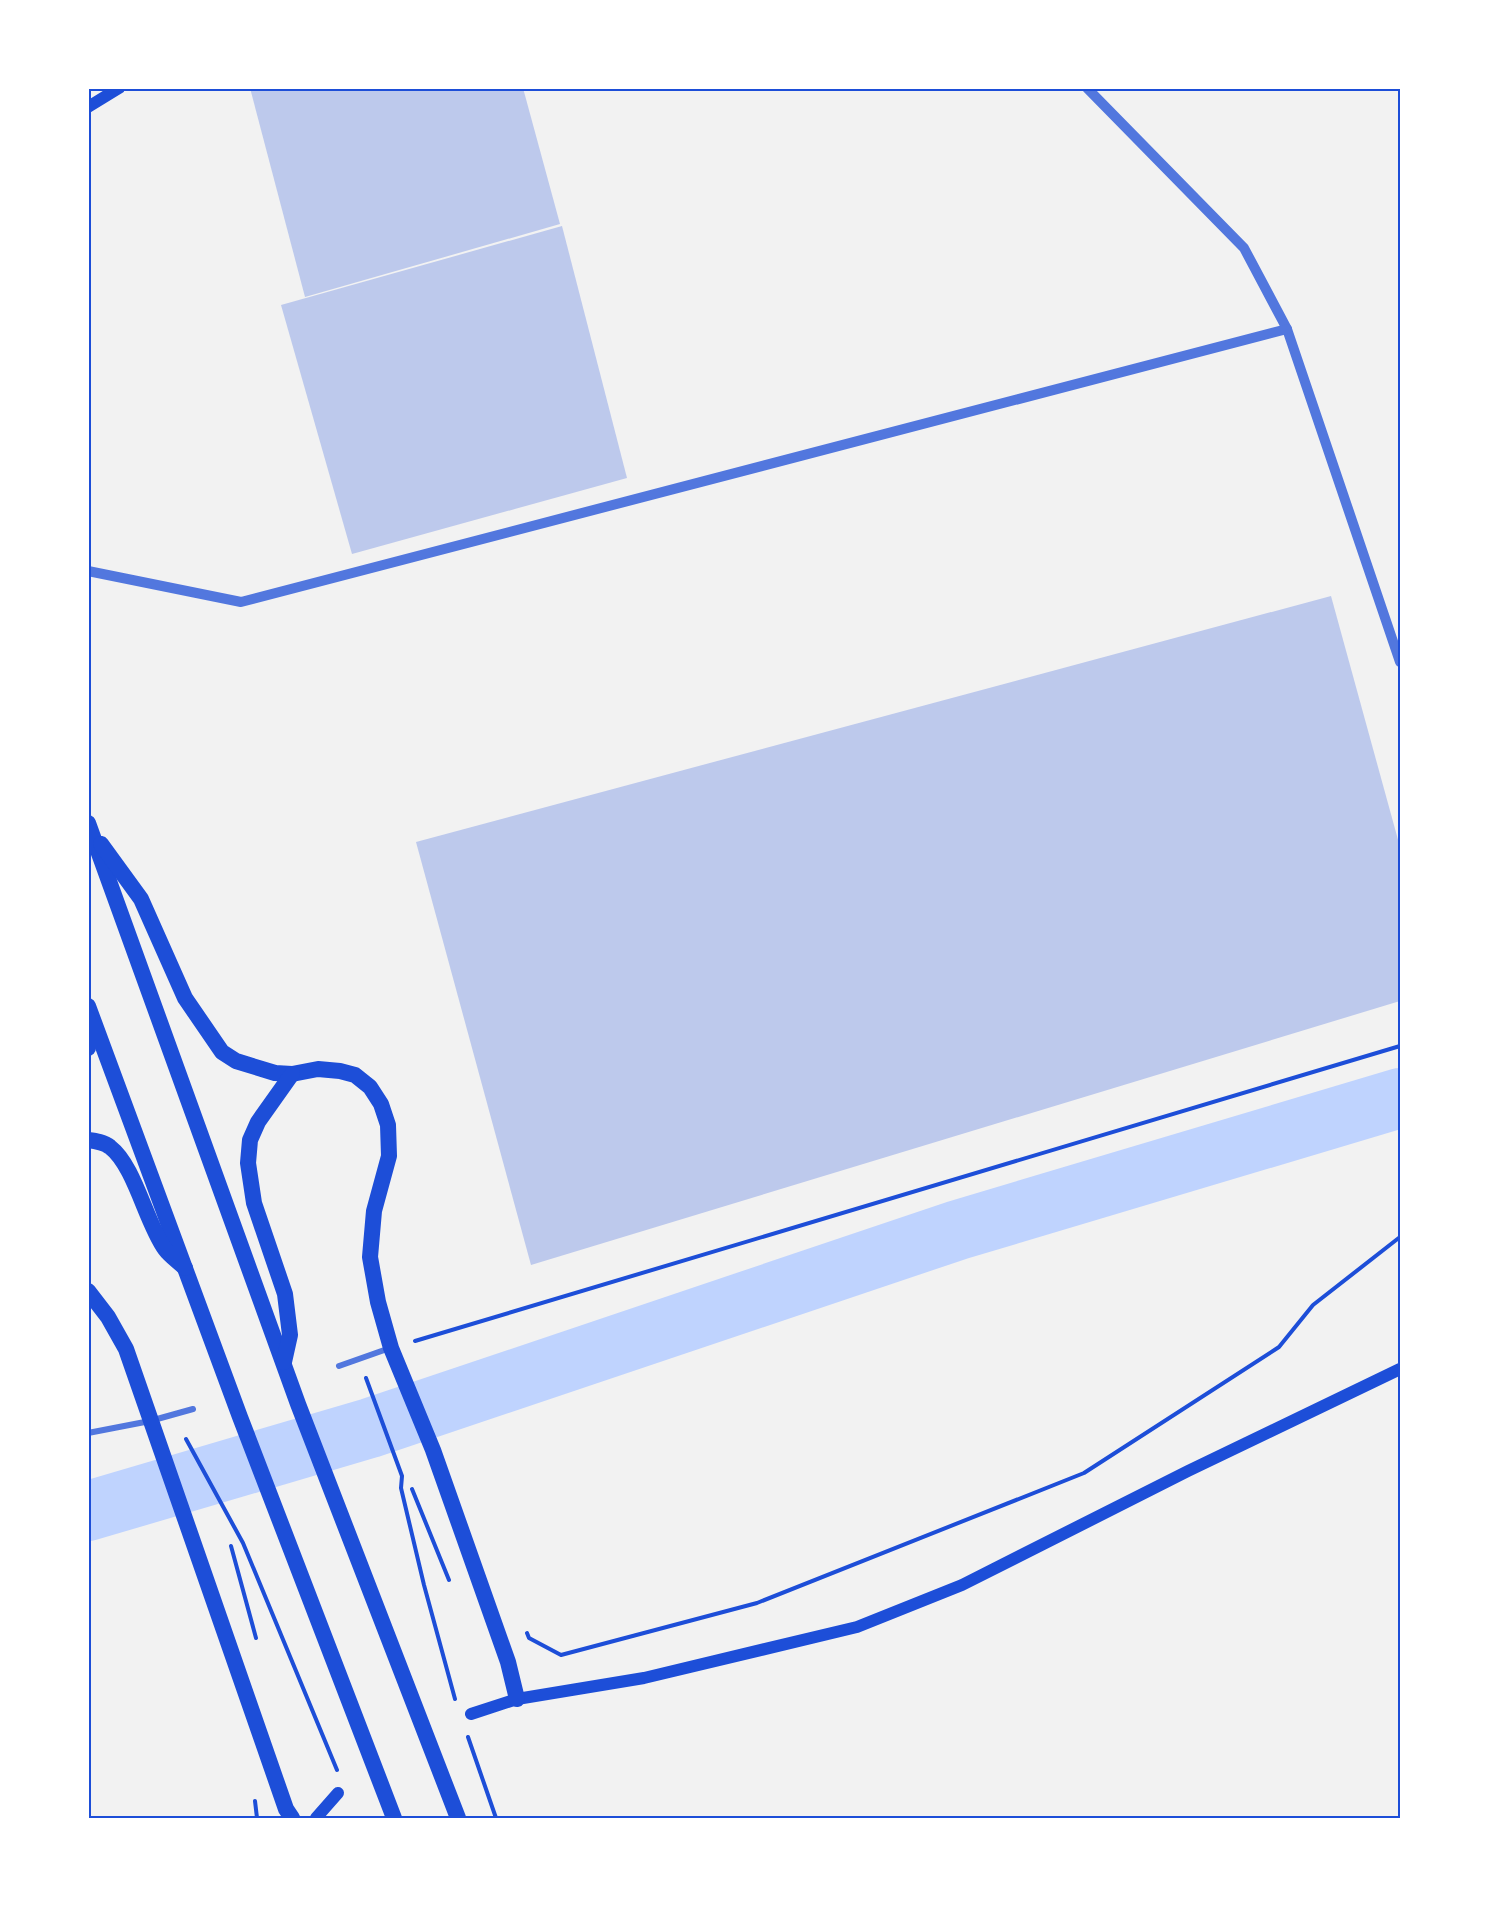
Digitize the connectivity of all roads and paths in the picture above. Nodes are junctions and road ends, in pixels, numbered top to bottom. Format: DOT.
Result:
graph roads {
  1 [pos="119,88"];
  2 [pos="1087,88"];
  3 [pos="88,107"];
  4 [pos="1287,329"];
  5 [pos="88,571"];
  6 [pos="1401,662"];
  7 [pos="90,827"];
  8 [pos="88,1006"];
  9 [pos="88,1019"];
  10 [pos="1401,1046"];
  11 [pos="88,1048"];
  12 [pos="292,1074"];
  13 [pos="88,1140"];
  14 [pos="1401,1237"];
  15 [pos="188,1271"];
  16 [pos="88,1291"];
  17 [pos="391,1348"];
  18 [pos="359,1359"];
  19 [pos="284,1363"];
  20 [pos="339,1366"];
  21 [pos="1401,1369"];
  22 [pos="194,1409"];
  23 [pos="174,1414"];
  24 [pos="150,1421"];
  25 [pos="88,1433"];
  26 [pos="412,1490"];
  27 [pos="452,1585"];
  28 [pos="524,1628"];
  29 [pos="518,1699"];
  30 [pos="465,1711"];
  31 [pos="466,1729"];
  32 [pos="338,1775"];
  33 [pos="338,1793"];
  34 [pos="292,1818"];
  35 [pos="316,1818"];
  36 [pos="394,1818"];
  37 [pos="458,1818"];
  38 [pos="496,1818"];
  1 -- 3 [label="main road"];
  2 -- 4 [label="street"];
  4 -- 5 [label="street"];
  4 -- 6 [label="street"];
  7 -- 12 [label="highway"];
  7 -- 19 [label="highway"];
  8 -- 15 [label="highway"];
  9 -- 11 [label="highway"];
  10 -- 17 [label="path"];
  12 -- 17 [label="highway"];
  12 -- 19 [label="highway"];
  13 -- 15 [label="highway"];
  14 -- 28 [label="path"];
  15 -- 36 [label="highway"];
  16 -- 24 [label="highway"];
  17 -- 18 [label="street"];
  17 -- 29 [label="highway"];
  18 -- 20 [label="street"];
  18 -- 30 [label="path"];
  19 -- 37 [label="highway"];
  21 -- 29 [label="main road"];
  22 -- 23 [label="street"];
  23 -- 24 [label="street"];
  23 -- 32 [label="path"];
  24 -- 25 [label="street"];
  24 -- 34 [label="highway"];
  26 -- 27 [label="path"];
  29 -- 30 [label="main road"];
  31 -- 38 [label="path"];
  33 -- 35 [label="main road"];
}
